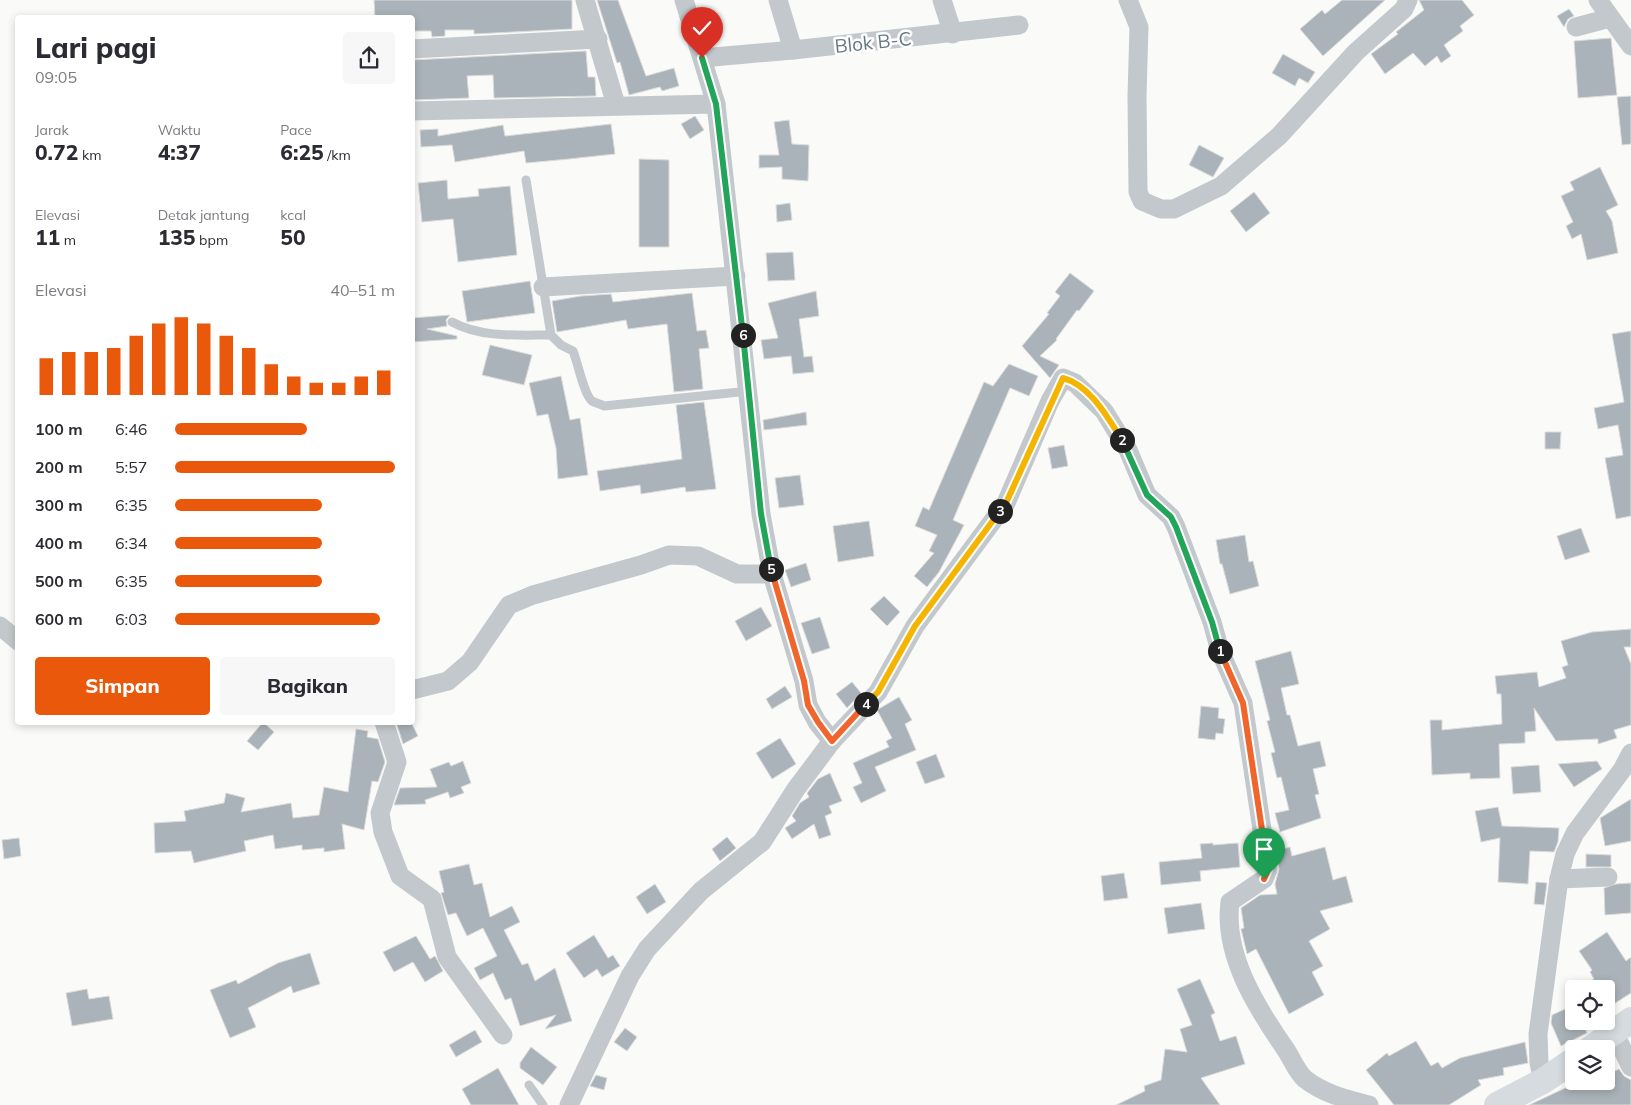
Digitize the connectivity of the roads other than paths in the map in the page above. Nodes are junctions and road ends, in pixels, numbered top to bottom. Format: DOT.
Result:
graph roads {
  1 [pos="585,0"];
  2 [pos="684,0"];
  3 [pos="778,0"];
  4 [pos="942,0"];
  5 [pos="1128,0"];
  6 [pos="1408,0"];
  7 [pos="1598,0"];
  8 [pos="1610,18"];
  9 [pos="1019,25"];
  10 [pos="1576,27"];
  11 [pos="953,34"];
  12 [pos="598,39"];
  13 [pos="1631,46"];
  14 [pos="415,49"];
  15 [pos="793,50"];
  16 [pos="702,58"];
  17 [pos="716,104"];
  18 [pos="616,105"];
  19 [pos="415,111"];
  20 [pos="526,180"];
  21 [pos="736,276"];
  22 [pos="543,287"];
  23 [pos="452,322"];
  24 [pos="551,335"];
  25 [pos="749,391"];
  26 [pos="772,574"];
  27 [pos="0,626"];
  28 [pos="15,638"];
  29 [pos="415,689"];
  30 [pos="385,725"];
  31 [pos="832,741"];
  32 [pos="1631,753"];
  33 [pos="1608,877"];
  34 [pos="1559,879"];
  35 [pos="1623,1026"];
  36 [pos="503,1035"];
  37 [pos="1603,1040"];
  38 [pos="1565,1067"];
  39 [pos="1631,1068"];
  40 [pos="529,1085"];
  41 [pos="1531,1092"];
  42 [pos="543,1105"];
  43 [pos="569,1105"];
  44 [pos="1369,1105"];
  45 [pos="1497,1105"];
  1 -- 12 [label="street"];
  2 -- 16 [label="street"];
  3 -- 15 [label="street"];
  4 -- 11 [label="street"];
  5 -- 6 [label="street"];
  7 -- 8 [label="street"];
  8 -- 10 [label="street"];
  8 -- 13 [label="street"];
  9 -- 11 [label="street, Blok B-C"];
  11 -- 15 [label="street, Blok B-C"];
  12 -- 14 [label="street"];
  12 -- 18 [label="street"];
  15 -- 16 [label="street, Blok B-C"];
  16 -- 17 [label="street"];
  17 -- 18 [label="street"];
  17 -- 21 [label="street"];
  18 -- 19 [label="street"];
  20 -- 22 [label="lane"];
  21 -- 22 [label="street"];
  21 -- 25 [label="street"];
  22 -- 24 [label="lane"];
  23 -- 24 [label="lane"];
  24 -- 25 [label="lane"];
  25 -- 26 [label="street"];
  26 -- 29 [label="street"];
  26 -- 31 [label="street"];
  27 -- 28 [label="street"];
  30 -- 36 [label="street"];
  31 -- 43 [label="street"];
  31 -- 44 [label="street"];
  32 -- 34 [label="street"];
  33 -- 34 [label="street"];
  34 -- 41 [label="street"];
  35 -- 37 [label="street"];
  35 -- 39 [label="street"];
  38 -- 41 [label="street"];
  40 -- 42 [label="lane"];
  41 -- 45 [label="street"];
}
